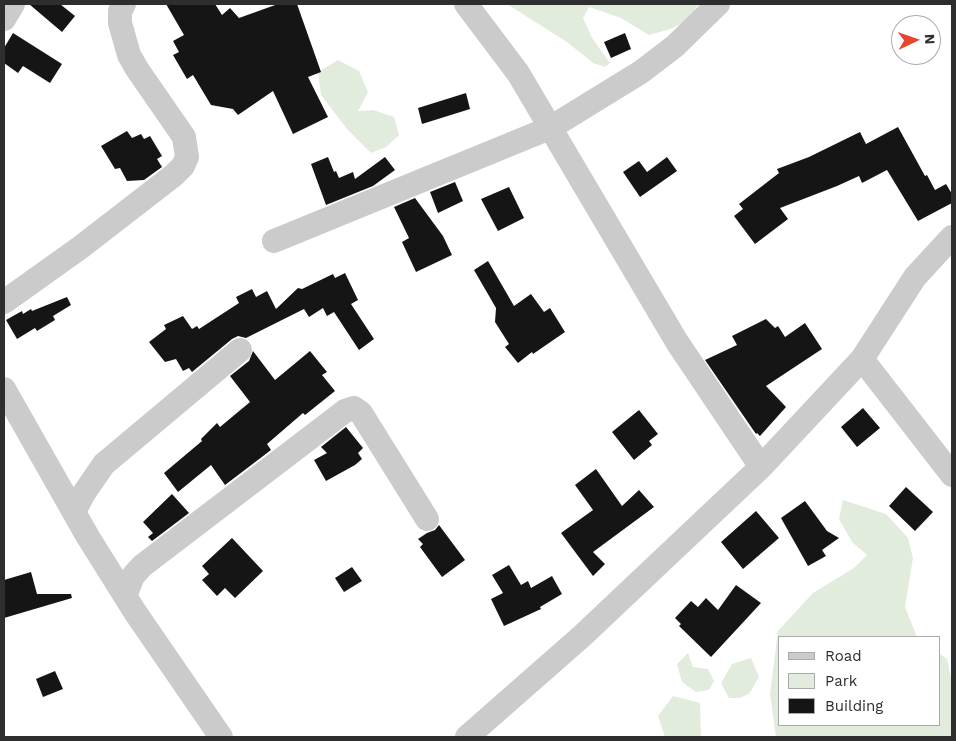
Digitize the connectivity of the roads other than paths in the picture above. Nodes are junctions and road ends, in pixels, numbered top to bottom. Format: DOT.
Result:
graph roads {
  1 [pos="13,4"];
  2 [pos="124,4"];
  3 [pos="466,4"];
  4 [pos="718,4"];
  5 [pos="4,19"];
  6 [pos="550,128"];
  7 [pos="952,237"];
  8 [pos="274,241"];
  9 [pos="4,302"];
  10 [pos="240,350"];
  11 [pos="862,359"];
  12 [pos="4,389"];
  13 [pos="761,467"];
  14 [pos="952,475"];
  15 [pos="74,512"];
  16 [pos="427,519"];
  17 [pos="125,596"];
  18 [pos="222,737"];
  19 [pos="467,737"];
  1 -- 5 [label="street"];
  2 -- 9 [label="street"];
  3 -- 6 [label="street"];
  4 -- 6 [label="street"];
  6 -- 8 [label="street"];
  6 -- 13 [label="street"];
  7 -- 11 [label="street"];
  10 -- 15 [label="street"];
  11 -- 13 [label="street"];
  11 -- 14 [label="street"];
  12 -- 15 [label="street"];
  13 -- 19 [label="street"];
  15 -- 17 [label="street"];
  16 -- 17 [label="street"];
  17 -- 18 [label="street"];
}
